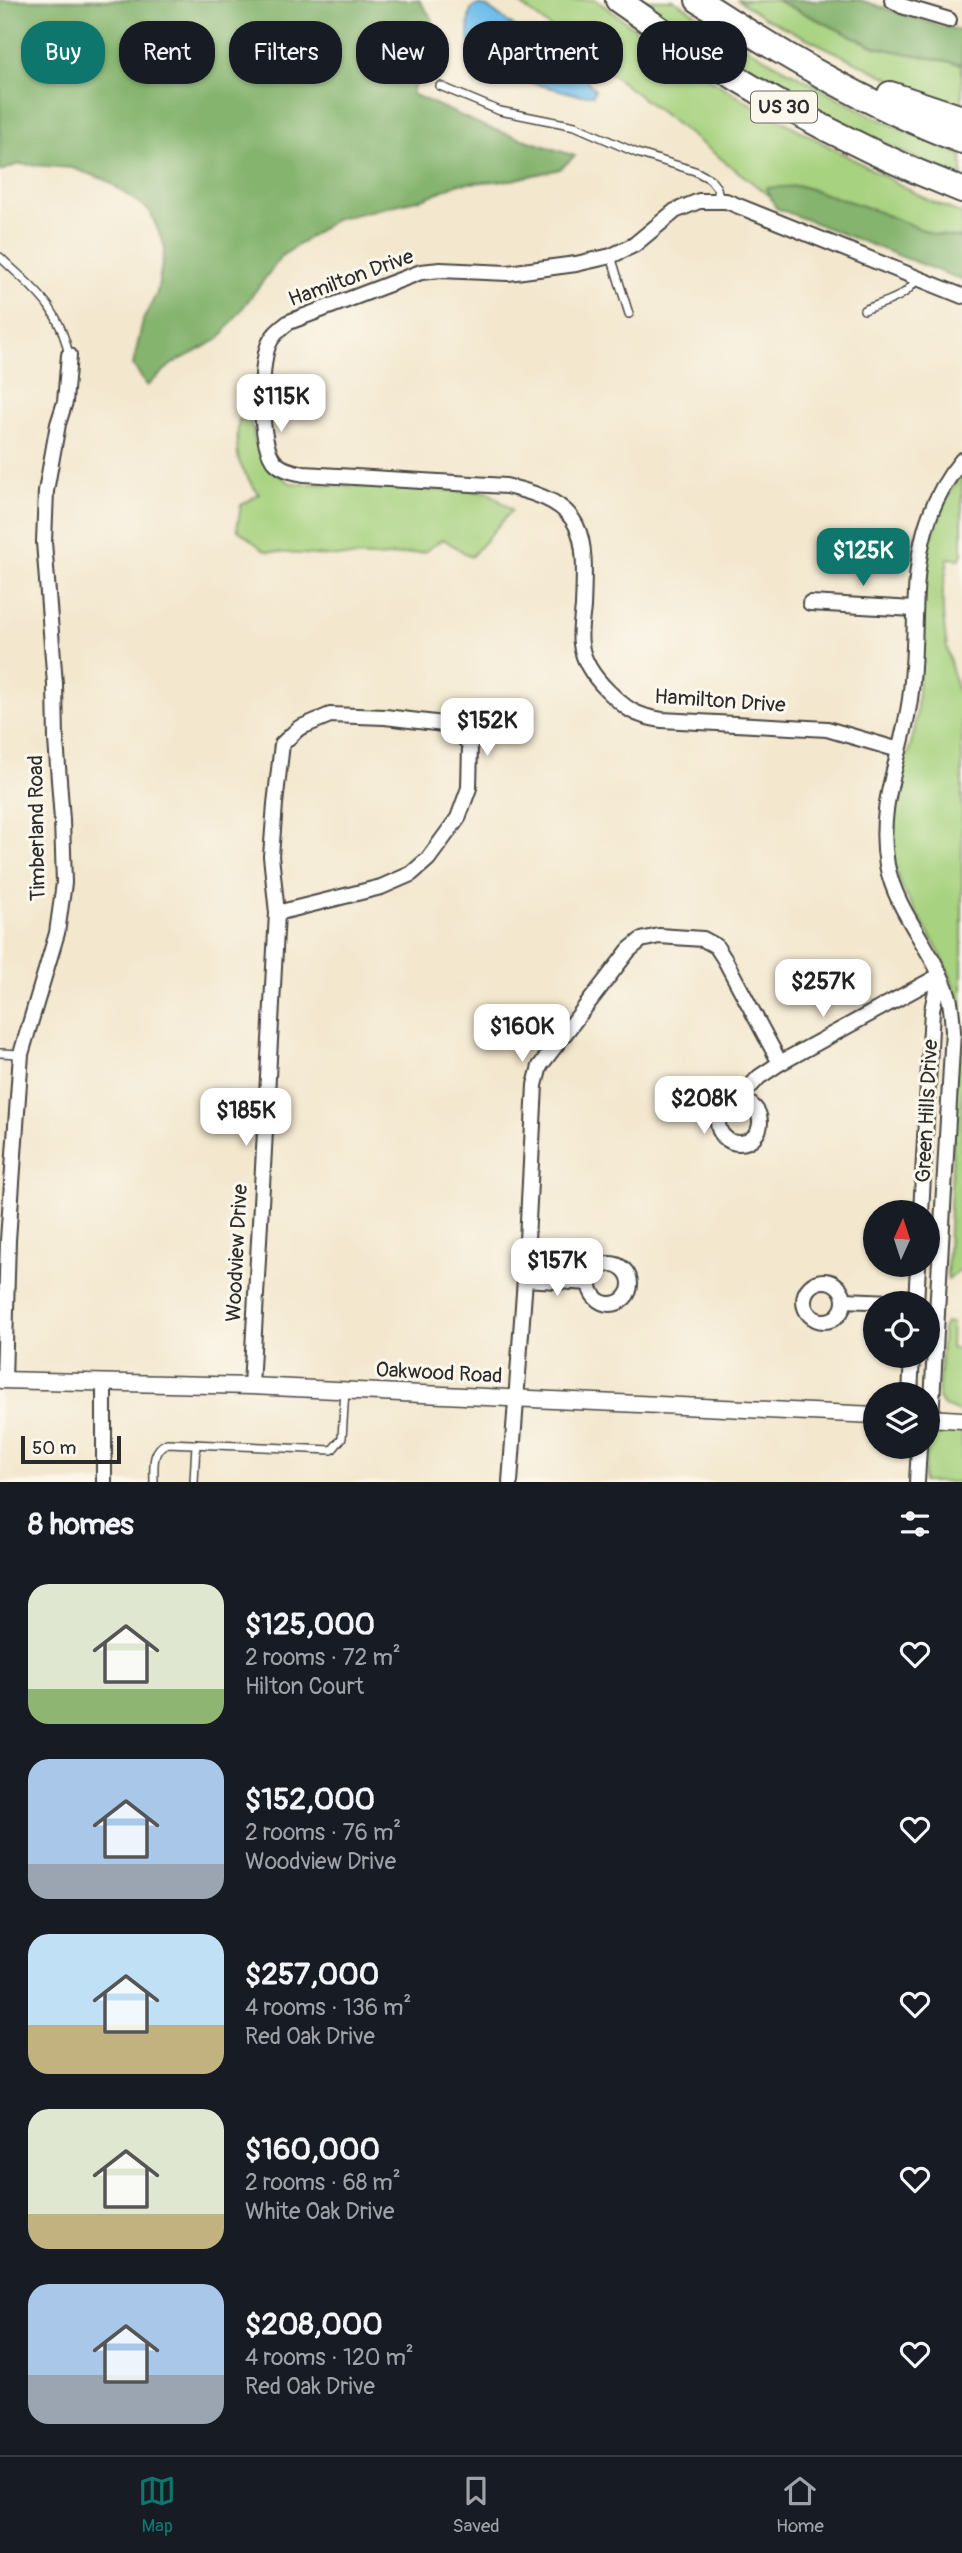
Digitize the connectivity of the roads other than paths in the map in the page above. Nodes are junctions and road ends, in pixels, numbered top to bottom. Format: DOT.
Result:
graph roads {
  1 [pos="618,0"];
  2 [pos="698,0"];
  3 [pos="892,0"];
  4 [pos="949,20"];
  5 [pos="730,21"];
  6 [pos="747,32"];
  7 [pos="440,86"];
  8 [pos="962,118"];
  9 [pos="962,141"];
  10 [pos="876,154"];
  11 [pos="962,190"];
  12 [pos="720,201"];
  13 [pos="962,202"];
  14 [pos="611,256"];
  15 [pos="0,257"];
  16 [pos="917,278"];
  17 [pos="962,296"];
  18 [pos="864,310"];
  19 [pos="629,314"];
  20 [pos="69,355"];
  21 [pos="962,460"];
  22 [pos="810,603"];
  23 [pos="914,609"];
  24 [pos="899,750"];
  25 [pos="277,913"];
  26 [pos="939,976"];
  27 [pos="0,1053"];
  28 [pos="21,1055"];
  29 [pos="780,1063"];
  30 [pos="737,1101"];
  31 [pos="924,1149"];
  32 [pos="946,1150"];
  33 [pos="922,1200"];
  34 [pos="525,1279"];
  35 [pos="590,1283"];
  36 [pos="930,1291"];
  37 [pos="844,1300"];
  38 [pos="863,1301"];
  39 [pos="2,1380"];
  40 [pos="104,1384"];
  41 [pos="251,1386"];
  42 [pos="345,1390"];
  43 [pos="518,1398"];
  44 [pos="863,1414"];
  45 [pos="940,1419"];
  46 [pos="962,1420"];
  47 [pos="196,1444"];
  48 [pos="918,1459"];
  49 [pos="104,1482"];
  50 [pos="154,1482"];
  51 [pos="194,1482"];
  52 [pos="510,1482"];
  53 [pos="917,1482"];
  1 -- 10 [label="highway, US 30"];
  2 -- 5 [label="highway, US 30"];
  3 -- 4 [label="street"];
  6 -- 8 [label="highway"];
  6 -- 9 [label="highway, US 30"];
  7 -- 12 [label="lane"];
  10 -- 11 [label="highway, US 30"];
  10 -- 13 [label="highway"];
  12 -- 14 [label="street, Hamilton Drive"];
  12 -- 16 [label="street, Hamilton Drive"];
  14 -- 19 [label="lane"];
  14 -- 24 [label="street, Hamilton Drive"];
  15 -- 20 [label="lane"];
  16 -- 17 [label="street, Hamilton Drive"];
  16 -- 18 [label="lane"];
  20 -- 28 [label="street, Timberland Road"];
  21 -- 23 [label="street, Green Hills Drive"];
  22 -- 23 [label="street"];
  23 -- 24 [label="street, Green Hills Drive"];
  24 -- 26 [label="street, Green Hills Drive"];
  25 -- 25 [label="street, Woodview Drive"];
  25 -- 41 [label="street, Woodview Drive"];
  26 -- 29 [label="street"];
  26 -- 31 [label="street, Green Hills Drive"];
  26 -- 32 [label="street, Green Hills Drive"];
  27 -- 28 [label="lane"];
  28 -- 39 [label="street, Timberland Road"];
  29 -- 30 [label="street"];
  29 -- 34 [label="street"];
  31 -- 32 [label="lane"];
  31 -- 33 [label="street, Green Hills Drive"];
  32 -- 36 [label="street, Green Hills Drive"];
  34 -- 35 [label="street"];
  34 -- 43 [label="street"];
  37 -- 38 [label="street"];
  39 -- 40 [label="street, Oakwood Road"];
  40 -- 41 [label="street, Oakwood Road"];
  40 -- 49 [label="street"];
  41 -- 42 [label="street, Oakwood Road"];
  42 -- 43 [label="street, Oakwood Road"];
  42 -- 47 [label="lane"];
  43 -- 44 [label="street, Oakwood Road"];
  43 -- 52 [label="street"];
  45 -- 46 [label="street"];
  47 -- 50 [label="lane"];
  47 -- 51 [label="lane"];
  48 -- 53 [label="street"];
}
